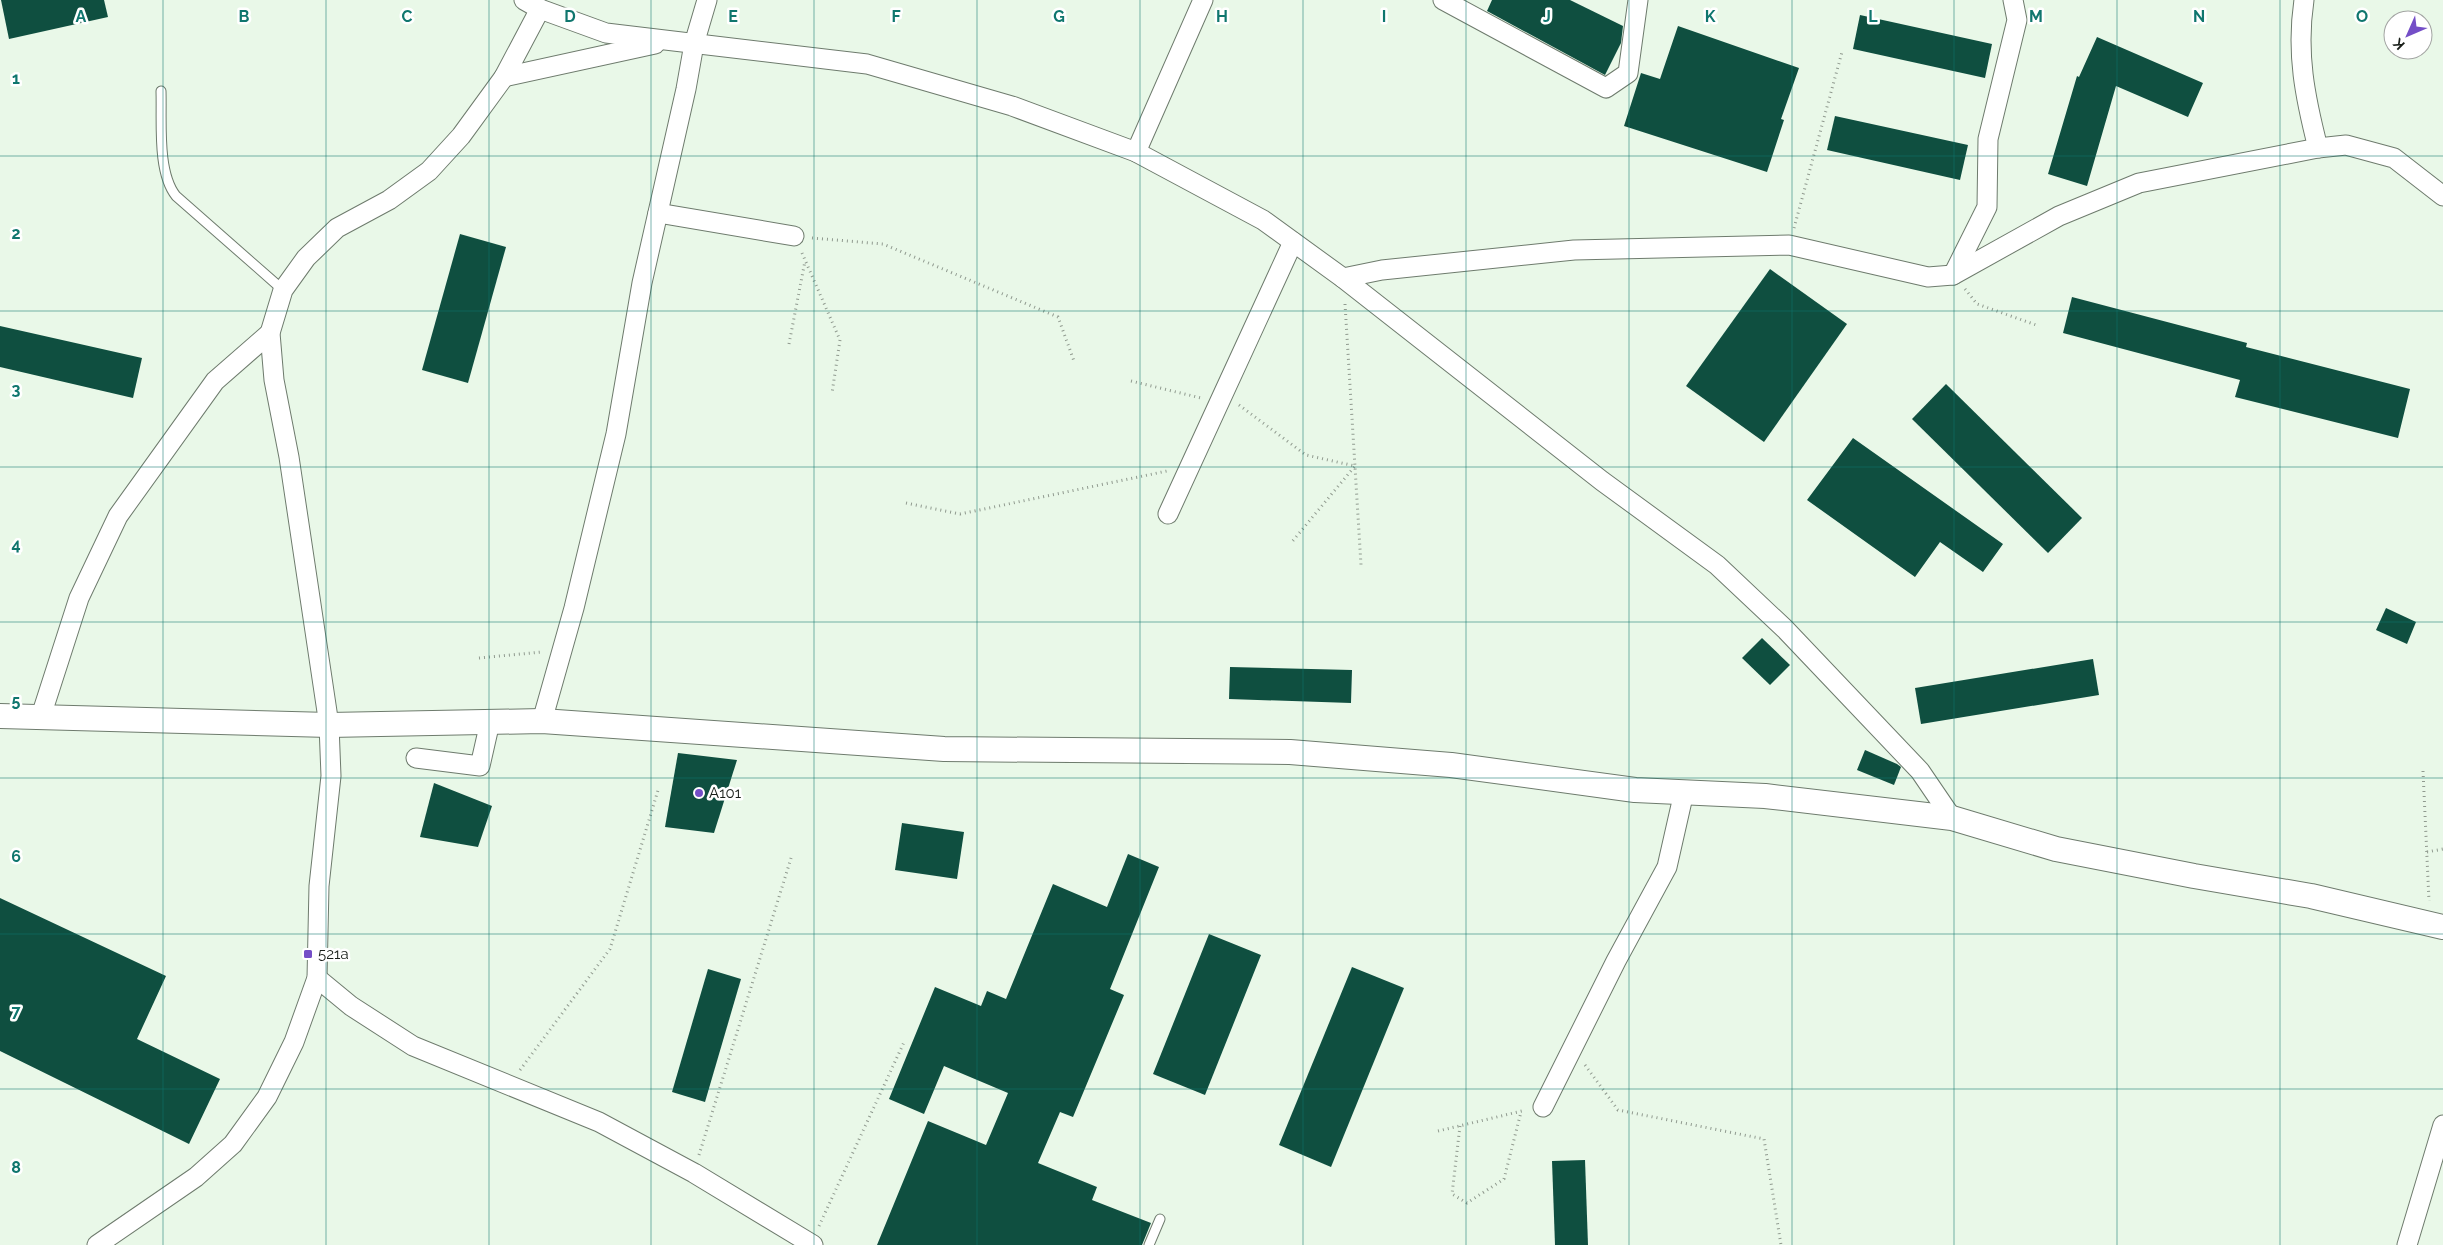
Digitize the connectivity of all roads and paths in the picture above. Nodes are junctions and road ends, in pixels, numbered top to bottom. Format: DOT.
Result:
graph roads {
  1 [pos="707,0"];
  2 [pos="1203,0"];
  3 [pos="1443,0"];
  4 [pos="1638,0"];
  5 [pos="2014,0"];
  6 [pos="2304,0"];
  7 [pos="532,5"];
  8 [pos="668,41"];
  9 [pos="694,44"];
  10 [pos="1842,52"];
  11 [pos="504,77"];
  12 [pos="161,91"];
  13 [pos="2318,148"];
  14 [pos="1136,152"];
  15 [pos="2443,196"];
  16 [pos="658,214"];
  17 [pos="794,236"];
  18 [pos="1293,242"];
  19 [pos="1790,245"];
  20 [pos="805,260"];
  21 [pos="1953,275"];
  22 [pos="1343,278"];
  23 [pos="283,290"];
  24 [pos="2039,326"];
  25 [pos="270,333"];
  26 [pos="789,344"];
  27 [pos="1074,361"];
  28 [pos="1131,381"];
  29 [pos="832,394"];
  30 [pos="1221,398"];
  31 [pos="1355,466"];
  32 [pos="1189,467"];
  33 [pos="906,503"];
  34 [pos="1168,514"];
  35 [pos="1291,544"];
  36 [pos="1361,564"];
  37 [pos="562,650"];
  38 [pos="479,658"];
  39 [pos="0,716"];
  40 [pos="41,716"];
  41 [pos="542,721"];
  42 [pos="490,722"];
  43 [pos="329,725"];
  44 [pos="416,758"];
  45 [pos="2423,770"];
  46 [pos="659,788"];
  47 [pos="1684,792"];
  48 [pos="1952,818"];
  49 [pos="2443,849"];
  50 [pos="2427,852"];
  51 [pos="792,855"];
  52 [pos="2436,926"];
  53 [pos="317,978"];
  54 [pos="905,1040"];
  55 [pos="1572,1048"];
  56 [pos="509,1085"];
  57 [pos="1543,1107"];
  58 [pos="1521,1112"];
  59 [pos="2443,1124"];
  60 [pos="1460,1126"];
  61 [pos="1438,1131"];
  62 [pos="694,1173"];
  63 [pos="1160,1219"];
  64 [pos="812,1244"];
  65 [pos="97,1245"];
  66 [pos="1150,1245"];
  67 [pos="1781,1245"];
  68 [pos="2407,1245"];
  1 -- 9 [label="street"];
  2 -- 14 [label="street"];
  3 -- 4 [label="street"];
  5 -- 21 [label="street"];
  6 -- 13 [label="street"];
  7 -- 8 [label="street"];
  7 -- 11 [label="street"];
  8 -- 9 [label="street"];
  8 -- 11 [label="street"];
  9 -- 14 [label="street"];
  9 -- 16 [label="street"];
  10 -- 19 [label="path"];
  11 -- 23 [label="street"];
  12 -- 23 [label="lane"];
  13 -- 15 [label="street"];
  13 -- 21 [label="street"];
  14 -- 18 [label="street"];
  16 -- 17 [label="street"];
  16 -- 37 [label="street"];
  17 -- 20 [label="path"];
  17 -- 27 [label="path"];
  18 -- 22 [label="street"];
  18 -- 30 [label="street"];
  19 -- 21 [label="street"];
  19 -- 22 [label="street"];
  20 -- 26 [label="path"];
  20 -- 29 [label="path"];
  21 -- 24 [label="path"];
  22 -- 31 [label="path"];
  22 -- 48 [label="street"];
  23 -- 25 [label="street"];
  25 -- 40 [label="street"];
  25 -- 43 [label="street"];
  28 -- 30 [label="path"];
  30 -- 31 [label="path"];
  30 -- 32 [label="street"];
  31 -- 35 [label="path"];
  31 -- 36 [label="path"];
  32 -- 33 [label="path"];
  32 -- 34 [label="street"];
  37 -- 38 [label="path"];
  37 -- 41 [label="street"];
  39 -- 40 [label="street"];
  40 -- 43 [label="street"];
  41 -- 42 [label="street"];
  41 -- 47 [label="street"];
  42 -- 43 [label="street"];
  42 -- 44 [label="street"];
  43 -- 53 [label="street"];
  45 -- 50 [label="path"];
  46 -- 56 [label="path"];
  47 -- 48 [label="street"];
  47 -- 55 [label="street"];
  48 -- 52 [label="street"];
  49 -- 50 [label="path"];
  50 -- 52 [label="path"];
  51 -- 62 [label="path"];
  53 -- 56 [label="street"];
  53 -- 65 [label="street"];
  54 -- 64 [label="path"];
  55 -- 57 [label="street"];
  55 -- 67 [label="path"];
  56 -- 62 [label="street"];
  57 -- 58 [label="path"];
  58 -- 60 [label="path"];
  58 -- 60 [label="path"];
  59 -- 68 [label="street"];
  60 -- 61 [label="path"];
  62 -- 64 [label="street"];
  63 -- 66 [label="lane"];
}
